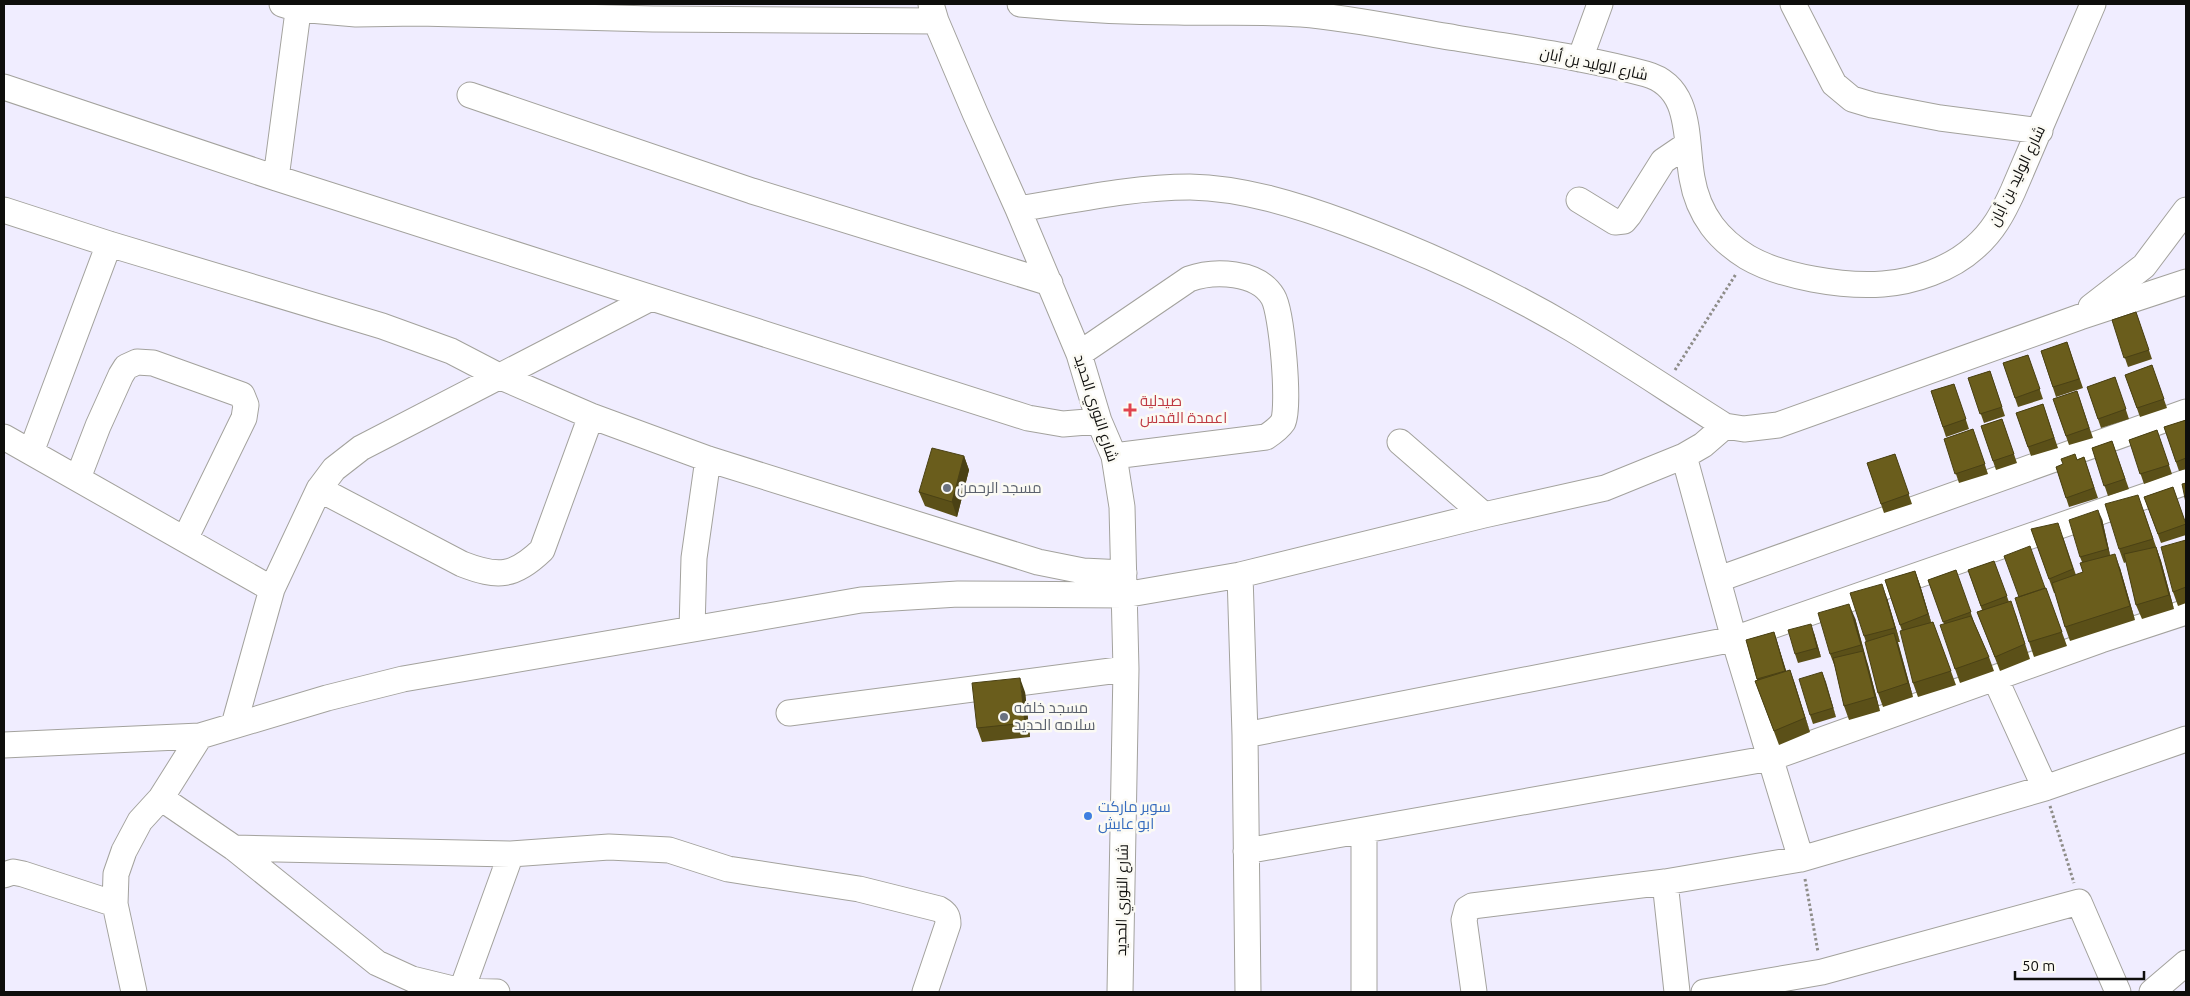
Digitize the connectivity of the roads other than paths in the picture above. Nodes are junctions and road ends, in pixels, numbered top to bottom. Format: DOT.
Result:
graph roads {
  1 [pos="1020,4"];
  2 [pos="1600,4"];
  3 [pos="1793,4"];
  4 [pos="2093,4"];
  5 [pos="293,5"];
  6 [pos="418,8"];
  7 [pos="1258,8"];
  8 [pos="535,9"];
  9 [pos="654,11"];
  10 [pos="794,12"];
  11 [pos="934,12"];
  12 [pos="1580,59"];
  13 [pos="4,87"];
  14 [pos="470,95"];
  15 [pos="2040,131"];
  16 [pos="1688,144"];
  17 [pos="276,178"];
  18 [pos="1579,200"];
  19 [pos="1018,209"];
  20 [pos="4,210"];
  21 [pos="2186,210"];
  22 [pos="109,244"];
  23 [pos="2186,282"];
  24 [pos="1050,283"];
  25 [pos="651,298"];
  26 [pos="2080,317"];
  27 [pos="1079,354"];
  28 [pos="501,377"];
  29 [pos="2186,412"];
  30 [pos="591,416"];
  31 [pos="1099,421"];
  32 [pos="1725,426"];
  33 [pos="4,437"];
  34 [pos="1400,442"];
  35 [pos="31,452"];
  36 [pos="1114,456"];
  37 [pos="1684,456"];
  38 [pos="708,459"];
  39 [pos="78,478"];
  40 [pos="2186,482"];
  41 [pos="319,489"];
  42 [pos="1484,514"];
  43 [pos="185,539"];
  44 [pos="1240,575"];
  45 [pos="1719,579"];
  46 [pos="1124,584"];
  47 [pos="272,589"];
  48 [pos="2186,612"];
  49 [pos="692,629"];
  50 [pos="1734,639"];
  51 [pos="1126,669"];
  52 [pos="1995,678"];
  53 [pos="789,713"];
  54 [pos="234,725"];
  55 [pos="1245,735"];
  56 [pos="200,736"];
  57 [pos="2186,739"];
  58 [pos="4,745"];
  59 [pos="1770,758"];
  60 [pos="2045,788"];
  61 [pos="161,798"];
  62 [pos="1364,831"];
  63 [pos="234,848"];
  64 [pos="1246,851"];
  65 [pos="511,854"];
  66 [pos="1801,859"];
  67 [pos="4,875"];
  68 [pos="1665,882"];
  69 [pos="114,904"];
  70 [pos="2186,962"];
  71 [pos="1824,982"];
  72 [pos="134,992"];
  73 [pos="461,992"];
  74 [pos="497,992"];
  75 [pos="925,992"];
  76 [pos="1120,992"];
  77 [pos="1248,992"];
  78 [pos="1364,992"];
  79 [pos="1474,992"];
  80 [pos="1677,992"];
  81 [pos="1711,992"];
  82 [pos="2118,992"];
  83 [pos="2152,992"];
  1 -- 7 [label="street, شارع الوليد بن أبان"];
  2 -- 12 [label="street"];
  3 -- 15 [label="street"];
  4 -- 15 [label="street, شارع الوليد بن أبان"];
  5 -- 6 [label="street"];
  5 -- 17 [label="street"];
  6 -- 8 [label="street"];
  7 -- 12 [label="street, شارع الوليد بن أبان"];
  8 -- 9 [label="street"];
  9 -- 10 [label="street"];
  10 -- 11 [label="street"];
  11 -- 19 [label="street, شارع النوري الحديد"];
  12 -- 16 [label="street, شارع الوليد بن أبان"];
  13 -- 17 [label="street"];
  14 -- 24 [label="street"];
  15 -- 16 [label="street, شارع الوليد بن أبان"];
  16 -- 18 [label="street"];
  17 -- 25 [label="street"];
  19 -- 24 [label="street, شارع النوري الحديد"];
  19 -- 32 [label="street"];
  20 -- 22 [label="street"];
  21 -- 26 [label="street"];
  22 -- 28 [label="street"];
  22 -- 35 [label="street"];
  23 -- 26 [label="street"];
  24 -- 27 [label="street, شارع النوري الحديد"];
  25 -- 28 [label="street"];
  25 -- 31 [label="street"];
  26 -- 32 [label="street"];
  27 -- 31 [label="street, شارع النوري الحديد"];
  27 -- 36 [label="street"];
  28 -- 30 [label="street"];
  28 -- 41 [label="street"];
  29 -- 45 [label="street"];
  30 -- 38 [label="street"];
  30 -- 41 [label="street"];
  31 -- 36 [label="street, شارع النوري الحديد"];
  32 -- 37 [label="street"];
  33 -- 35 [label="street"];
  34 -- 42 [label="street"];
  35 -- 39 [label="street"];
  36 -- 46 [label="street, شارع النوري الحديد"];
  37 -- 42 [label="street"];
  37 -- 45 [label="street"];
  38 -- 46 [label="street"];
  38 -- 49 [label="street"];
  39 -- 43 [label="street"];
  39 -- 43 [label="street"];
  40 -- 50 [label="street"];
  41 -- 47 [label="street"];
  42 -- 44 [label="street"];
  43 -- 47 [label="street"];
  44 -- 46 [label="street"];
  44 -- 55 [label="street"];
  45 -- 50 [label="street"];
  46 -- 49 [label="street"];
  46 -- 51 [label="street, شارع النوري الحديد"];
  47 -- 54 [label="street"];
  48 -- 52 [label="street"];
  49 -- 54 [label="street"];
  50 -- 55 [label="street"];
  50 -- 59 [label="street"];
  51 -- 53 [label="street"];
  51 -- 76 [label="street, شارع النوري الحديد"];
  52 -- 59 [label="street"];
  52 -- 60 [label="street"];
  54 -- 56 [label="street"];
  55 -- 64 [label="street"];
  56 -- 58 [label="street"];
  56 -- 61 [label="street"];
  57 -- 60 [label="street"];
  59 -- 62 [label="street"];
  59 -- 66 [label="street"];
  60 -- 66 [label="street"];
  61 -- 63 [label="street"];
  61 -- 69 [label="street"];
  62 -- 64 [label="street"];
  62 -- 78 [label="street"];
  63 -- 65 [label="street"];
  63 -- 73 [label="street"];
  64 -- 77 [label="street"];
  65 -- 73 [label="street"];
  65 -- 75 [label="street"];
  66 -- 68 [label="street"];
  67 -- 69 [label="street"];
  68 -- 79 [label="street"];
  68 -- 80 [label="street"];
  69 -- 72 [label="street"];
  70 -- 83 [label="street"];
  71 -- 81 [label="street"];
  71 -- 82 [label="street"];
  73 -- 74 [label="street"];
}
